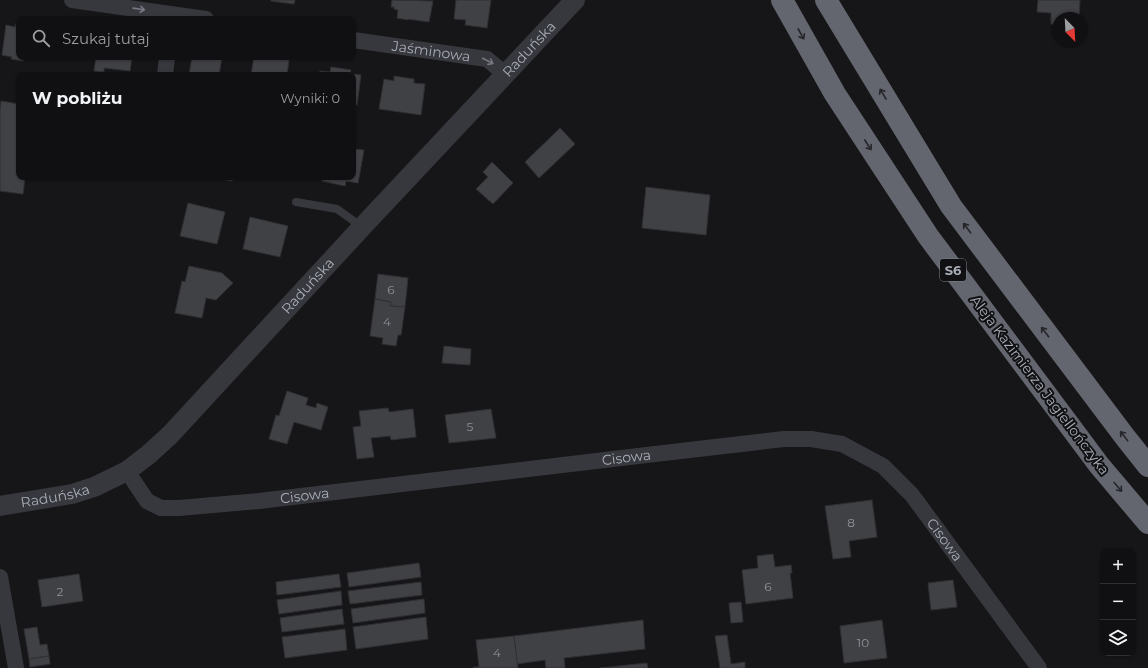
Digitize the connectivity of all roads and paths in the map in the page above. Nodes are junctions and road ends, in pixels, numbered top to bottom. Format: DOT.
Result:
graph roads {
  1 [pos="72,0"];
  2 [pos="575,0"];
  3 [pos="782,0"];
  4 [pos="826,0"];
  5 [pos="166,16"];
  6 [pos="356,40"];
  7 [pos="167,60"];
  8 [pos="165,72"];
  9 [pos="506,74"];
  10 [pos="296,202"];
  11 [pos="362,227"];
  12 [pos="1148,466"];
  13 [pos="126,471"];
  14 [pos="0,506"];
  15 [pos="1148,523"];
  16 [pos="0,577"];
  17 [pos="16,668"];
  18 [pos="1040,668"];
  1 -- 5 [label="street, one-way"];
  2 -- 9 [label="street, Raduńska"];
  3 -- 15 [label="highway, Aleja Kazimierza Jagiellończyka / S6, one-way"];
  12 -- 4 [label="highway, S6, one-way"];
  6 -- 9 [label="street, Jaśminowa, one-way"];
  7 -- 8 [label="street"];
  9 -- 11 [label="street, Raduńska"];
  10 -- 11 [label="lane"];
  11 -- 13 [label="street, Raduńska"];
  13 -- 14 [label="street, Raduńska"];
  13 -- 18 [label="street, Cisowa"];
  16 -- 17 [label="street"];
}
